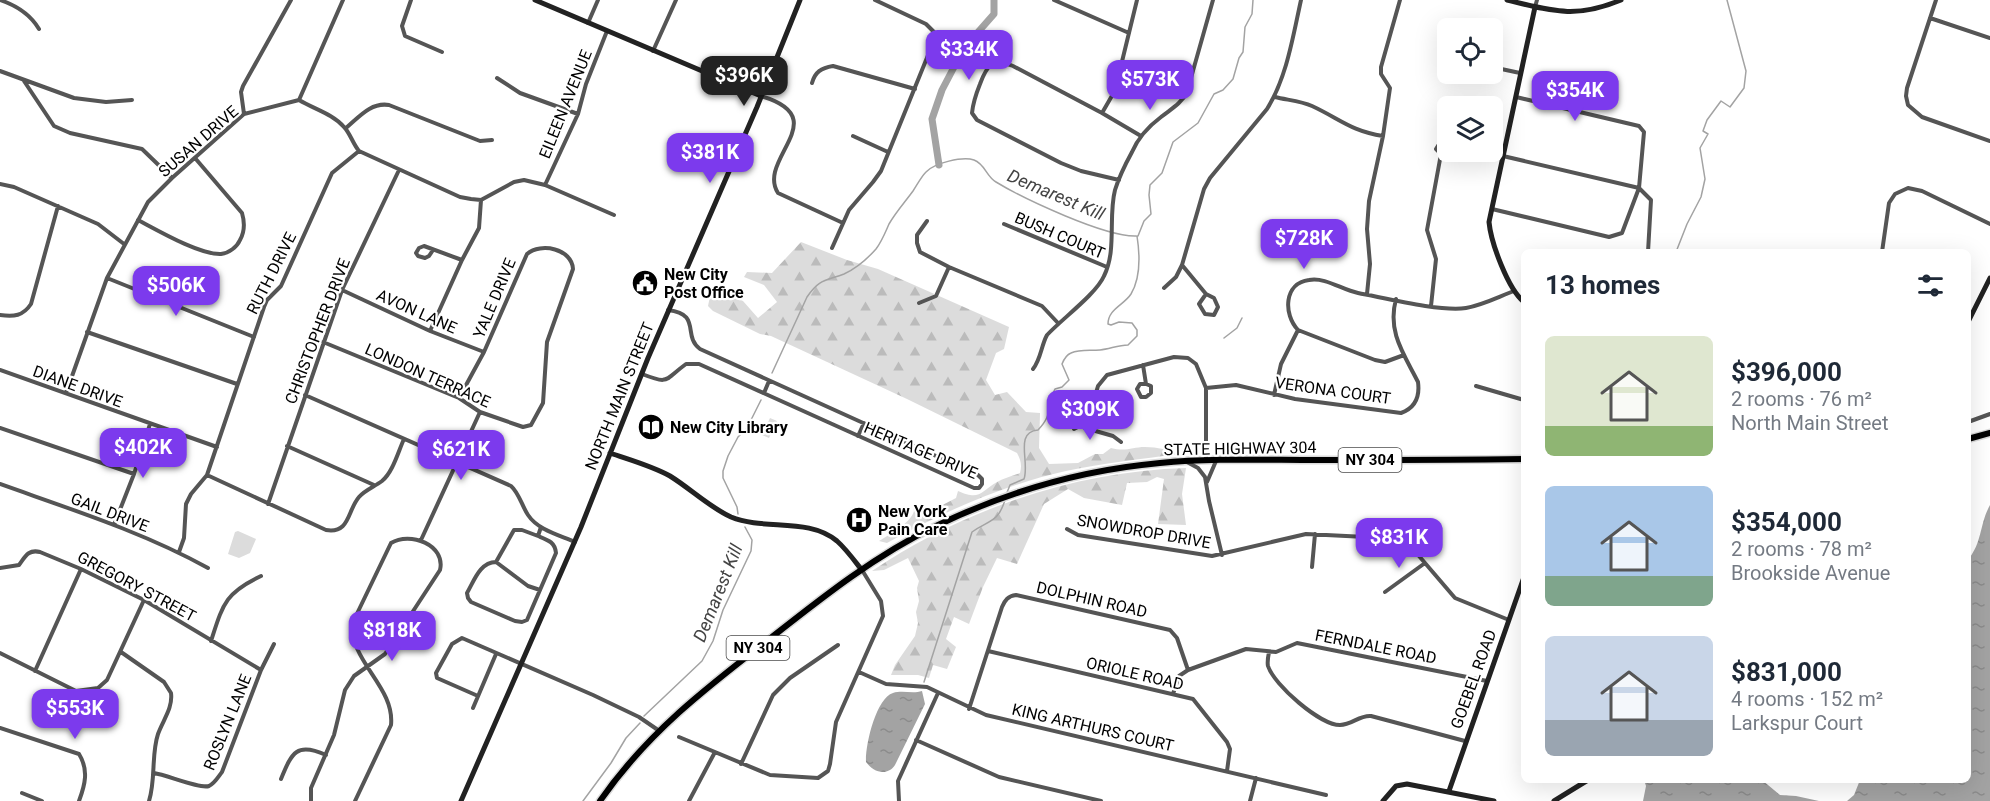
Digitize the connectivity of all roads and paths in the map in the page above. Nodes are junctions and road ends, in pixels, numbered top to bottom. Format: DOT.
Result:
graph roads {
  1 [pos="0,0"];
  2 [pos="291,0"];
  3 [pos="343,0"];
  4 [pos="411,0"];
  5 [pos="535,0"];
  6 [pos="598,0"];
  7 [pos="676,0"];
  8 [pos="800,0"];
  9 [pos="875,0"];
  10 [pos="1054,0"];
  11 [pos="1137,0"];
  12 [pos="1213,0"];
  13 [pos="1301,0"];
  14 [pos="1400,0"];
  15 [pos="1507,0"];
  16 [pos="1537,0"];
  17 [pos="1621,0"];
  18 [pos="1936,0"];
  19 [pos="1535,7"];
  20 [pos="1930,18"];
  21 [pos="588,23"];
  22 [pos="39,28"];
  23 [pos="607,31"];
  24 [pos="1129,33"];
  25 [pos="1990,38"];
  26 [pos="653,51"];
  27 [pos="442,52"];
  28 [pos="1503,69"];
  29 [pos="0,71"];
  30 [pos="1520,73"];
  31 [pos="497,78"];
  32 [pos="24,81"];
  33 [pos="812,83"];
  34 [pos="915,89"];
  35 [pos="761,96"];
  36 [pos="1275,97"];
  37 [pos="1516,97"];
  38 [pos="132,100"];
  39 [pos="299,100"];
  40 [pos="1102,113"];
  41 [pos="244,114"];
  42 [pos="578,114"];
  43 [pos="346,128"];
  44 [pos="853,136"];
  45 [pos="1141,136"];
  46 [pos="1383,136"];
  47 [pos="492,140"];
  48 [pos="1990,141"];
  49 [pos="359,151"];
  50 [pos="888,152"];
  51 [pos="1503,156"];
  52 [pos="195,158"];
  53 [pos="1440,162"];
  54 [pos="1502,162"];
  55 [pos="399,170"];
  56 [pos="172,178"];
  57 [pos="1119,180"];
  58 [pos="0,184"];
  59 [pos="545,185"];
  60 [pos="1639,188"];
  61 [pos="481,200"];
  62 [pos="58,206"];
  63 [pos="1491,208"];
  64 [pos="614,215"];
  65 [pos="138,220"];
  66 [pos="927,221"];
  67 [pos="843,223"];
  68 [pos="1004,224"];
  69 [pos="1990,224"];
  70 [pos="124,244"];
  71 [pos="832,248"];
  72 [pos="1648,249"];
  73 [pos="1882,249"];
  74 [pos="433,250"];
  75 [pos="462,260"];
  76 [pos="1182,265"];
  77 [pos="949,267"];
  78 [pos="1107,267"];
  79 [pos="107,278"];
  80 [pos="1990,278"];
  81 [pos="1164,288"];
  82 [pos="342,290"];
  83 [pos="1514,291"];
  84 [pos="1206,294"];
  85 [pos="1367,294"];
  86 [pos="1521,299"];
  87 [pos="1396,300"];
  88 [pos="919,303"];
  89 [pos="1431,306"];
  90 [pos="668,310"];
  91 [pos="0,315"];
  92 [pos="1971,316"];
  93 [pos="1058,323"];
  94 [pos="1298,330"];
  95 [pos="430,331"];
  96 [pos="87,332"];
  97 [pos="254,337"];
  98 [pos="323,342"];
  99 [pos="484,352"];
  100 [pos="1404,355"];
  101 [pos="1143,365"];
  102 [pos="1033,369"];
  103 [pos="0,370"];
  104 [pos="641,373"];
  105 [pos="769,381"];
  106 [pos="237,384"];
  107 [pos="1146,384"];
  108 [pos="1476,386"];
  109 [pos="1206,388"];
  110 [pos="66,393"];
  111 [pos="764,393"];
  112 [pos="305,395"];
  113 [pos="1274,395"];
  114 [pos="459,398"];
  115 [pos="1521,399"];
  116 [pos="480,412"];
  117 [pos="1990,414"];
  118 [pos="1971,421"];
  119 [pos="864,423"];
  120 [pos="150,424"];
  121 [pos="1083,424"];
  122 [pos="523,427"];
  123 [pos="0,428"];
  124 [pos="1074,429"];
  125 [pos="1990,433"];
  126 [pos="858,436"];
  127 [pos="1971,438"];
  128 [pos="404,439"];
  129 [pos="1121,442"];
  130 [pos="288,446"];
  131 [pos="217,447"];
  132 [pos="610,453"];
  133 [pos="1521,459"];
  134 [pos="1206,460"];
  135 [pos="1216,460"];
  136 [pos="1184,461"];
  137 [pos="458,463"];
  138 [pos="134,474"];
  139 [pos="207,476"];
  140 [pos="0,483"];
  141 [pos="375,485"];
  142 [pos="1207,485"];
  143 [pos="268,504"];
  144 [pos="114,525"];
  145 [pos="541,527"];
  146 [pos="1067,529"];
  147 [pos="1315,534"];
  148 [pos="538,536"];
  149 [pos="421,540"];
  150 [pos="574,542"];
  151 [pos="178,552"];
  152 [pos="1222,555"];
  153 [pos="496,562"];
  154 [pos="1425,563"];
  155 [pos="1312,567"];
  156 [pos="0,568"];
  157 [pos="81,568"];
  158 [pos="208,568"];
  159 [pos="861,569"];
  160 [pos="261,576"];
  161 [pos="1521,586"];
  162 [pos="540,590"];
  163 [pos="1385,592"];
  164 [pos="144,600"];
  165 [pos="1509,620"];
  166 [pos="211,641"];
  167 [pos="274,644"];
  168 [pos="838,645"];
  169 [pos="121,651"];
  170 [pos="988,651"];
  171 [pos="1269,652"];
  172 [pos="0,653"];
  173 [pos="496,654"];
  174 [pos="520,664"];
  175 [pos="368,667"];
  176 [pos="35,670"];
  177 [pos="261,670"];
  178 [pos="1188,670"];
  179 [pos="859,672"];
  180 [pos="1487,681"];
  181 [pos="938,693"];
  182 [pos="1173,694"];
  183 [pos="478,696"];
  184 [pos="472,708"];
  185 [pos="969,708"];
  186 [pos="0,728"];
  187 [pos="658,730"];
  188 [pos="679,737"];
  189 [pos="916,740"];
  190 [pos="1465,741"];
  191 [pos="715,752"];
  192 [pos="326,755"];
  193 [pos="741,764"];
  194 [pos="1227,771"];
  195 [pos="154,773"];
  196 [pos="1256,778"];
  197 [pos="281,779"];
  198 [pos="1583,783"];
  199 [pos="1449,791"];
  200 [pos="22,793"];
  201 [pos="1326,795"];
  202 [pos="42,801"];
  203 [pos="79,801"];
  204 [pos="149,801"];
  205 [pos="311,801"];
  206 [pos="355,801"];
  207 [pos="461,801"];
  208 [pos="600,801"];
  209 [pos="690,801"];
  210 [pos="899,801"];
  211 [pos="1101,801"];
  212 [pos="1250,801"];
  213 [pos="1383,801"];
  214 [pos="1494,801"];
  215 [pos="1554,801"];
  1 -- 22 [label="street"];
  2 -- 41 [label="street"];
  3 -- 39 [label="street"];
  4 -- 27 [label="street"];
  5 -- 21 [label="street"];
  6 -- 21 [label="street"];
  7 -- 26 [label="street"];
  8 -- 35 [label="street, NORTH MAIN STREET"];
  9 -- 34 [label="street"];
  10 -- 24 [label="street"];
  11 -- 24 [label="street"];
  12 -- 45 [label="street"];
  13 -- 36 [label="street"];
  14 -- 46 [label="street"];
  15 -- 19 [label="street"];
  16 -- 19 [label="street"];
  17 -- 19 [label="street"];
  18 -- 20 [label="street"];
  19 -- 30 [label="street"];
  20 -- 25 [label="street"];
  20 -- 48 [label="street"];
  21 -- 23 [label="street"];
  23 -- 26 [label="street"];
  23 -- 42 [label="street, EILEEN AVENUE"];
  24 -- 40 [label="street"];
  26 -- 35 [label="street"];
  28 -- 30 [label="street"];
  29 -- 32 [label="street"];
  30 -- 37 [label="street"];
  31 -- 42 [label="street"];
  32 -- 38 [label="street"];
  32 -- 56 [label="street"];
  33 -- 34 [label="street"];
  34 -- 50 [label="street"];
  35 -- 67 [label="street"];
  35 -- 90 [label="street, NORTH MAIN STREET"];
  36 -- 46 [label="street"];
  36 -- 76 [label="street"];
  37 -- 51 [label="street"];
  37 -- 60 [label="street"];
  39 -- 41 [label="street, SUSAN DRIVE"];
  39 -- 43 [label="street"];
  40 -- 45 [label="street"];
  40 -- 57 [label="street"];
  41 -- 52 [label="street, SUSAN DRIVE"];
  42 -- 59 [label="street, EILEEN AVENUE"];
  43 -- 47 [label="street"];
  43 -- 49 [label="street"];
  44 -- 50 [label="street"];
  45 -- 57 [label="street"];
  46 -- 85 [label="street"];
  49 -- 55 [label="street"];
  49 -- 97 [label="street, RUTH DRIVE"];
  50 -- 67 [label="street"];
  51 -- 60 [label="street"];
  52 -- 56 [label="street, SUSAN DRIVE"];
  52 -- 65 [label="street"];
  53 -- 89 [label="street"];
  54 -- 63 [label="street"];
  55 -- 61 [label="street"];
  55 -- 82 [label="street, CHRISTOPHER DRIVE"];
  56 -- 65 [label="street, SUSAN DRIVE"];
  57 -- 78 [label="street"];
  58 -- 62 [label="street"];
  59 -- 61 [label="street"];
  59 -- 64 [label="street"];
  60 -- 63 [label="street"];
  60 -- 72 [label="street"];
  61 -- 75 [label="street"];
  62 -- 70 [label="street"];
  62 -- 91 [label="street"];
  63 -- 83 [label="street"];
  65 -- 70 [label="street, SUSAN DRIVE"];
  66 -- 77 [label="street"];
  67 -- 71 [label="street"];
  68 -- 78 [label="street, BUSH COURT"];
  69 -- 73 [label="street"];
  70 -- 79 [label="street, SUSAN DRIVE"];
  74 -- 75 [label="street"];
  75 -- 95 [label="street"];
  76 -- 81 [label="street"];
  76 -- 84 [label="street"];
  77 -- 88 [label="street"];
  77 -- 93 [label="street"];
  78 -- 93 [label="street"];
  79 -- 96 [label="street, SUSAN DRIVE"];
  79 -- 97 [label="street"];
  80 -- 92 [label="street"];
  82 -- 95 [label="street, AVON LANE"];
  82 -- 98 [label="street, CHRISTOPHER DRIVE"];
  83 -- 86 [label="street"];
  83 -- 89 [label="street"];
  84 -- 84 [label="street"];
  85 -- 87 [label="street"];
  85 -- 94 [label="street"];
  87 -- 89 [label="street"];
  87 -- 100 [label="street, VERONA COURT"];
  90 -- 104 [label="street, NORTH MAIN STREET"];
  90 -- 105 [label="street, HERITAGE DRIVE"];
  93 -- 102 [label="street"];
  94 -- 100 [label="street"];
  94 -- 113 [label="street"];
  95 -- 99 [label="street, AVON LANE"];
  96 -- 106 [label="street"];
  96 -- 110 [label="street, SUSAN DRIVE"];
  97 -- 106 [label="street, RUTH DRIVE"];
  98 -- 112 [label="street, CHRISTOPHER DRIVE"];
  98 -- 114 [label="street, LONDON TERRACE"];
  99 -- 114 [label="street, YALE DRIVE"];
  99 -- 122 [label="street, YALE DRIVE"];
  100 -- 113 [label="street, VERONA COURT"];
  101 -- 107 [label="street"];
  101 -- 109 [label="street"];
  101 -- 121 [label="street"];
  103 -- 110 [label="street, DIANE DRIVE"];
  104 -- 111 [label="street, HERITAGE DRIVE"];
  104 -- 132 [label="street, NORTH MAIN STREET"];
  105 -- 111 [label="street"];
  105 -- 119 [label="street, HERITAGE DRIVE"];
  106 -- 131 [label="street, RUTH DRIVE"];
  108 -- 115 [label="street"];
  109 -- 113 [label="street, VERONA COURT"];
  109 -- 134 [label="street"];
  110 -- 120 [label="street, DIANE DRIVE"];
  111 -- 126 [label="street, HERITAGE DRIVE"];
  112 -- 128 [label="street"];
  112 -- 130 [label="street, CHRISTOPHER DRIVE"];
  114 -- 116 [label="street, LONDON TERRACE"];
  116 -- 122 [label="street, LONDON TERRACE"];
  116 -- 137 [label="street"];
  117 -- 118 [label="street"];
  119 -- 126 [label="street"];
  119 -- 126 [label="street, HERITAGE DRIVE"];
  120 -- 131 [label="street, DIANE DRIVE"];
  120 -- 138 [label="street"];
  121 -- 124 [label="street"];
  121 -- 129 [label="street"];
  123 -- 138 [label="street"];
  125 -- 127 [label="main road"];
  128 -- 137 [label="street"];
  128 -- 141 [label="street"];
  130 -- 141 [label="street"];
  130 -- 143 [label="street, CHRISTOPHER DRIVE"];
  131 -- 139 [label="street, RUTH DRIVE"];
  132 -- 150 [label="street, NORTH MAIN STREET"];
  132 -- 159 [label="street"];
  133 -- 135 [label="main road, STATE HIGHWAY 304 / NY 304"];
  134 -- 135 [label="main road, STATE HIGHWAY 304 / NY 304"];
  134 -- 136 [label="main road, STATE HIGHWAY 304 / NY 304"];
  135 -- 142 [label="street"];
  136 -- 142 [label="street"];
  136 -- 159 [label="main road, STATE HIGHWAY 304 / NY 304"];
  137 -- 145 [label="street"];
  137 -- 149 [label="street"];
  138 -- 144 [label="street"];
  139 -- 143 [label="street"];
  139 -- 151 [label="street, RUTH DRIVE"];
  140 -- 144 [label="street, GAIL DRIVE"];
  141 -- 143 [label="street"];
  142 -- 152 [label="street"];
  144 -- 151 [label="street, GAIL DRIVE"];
  145 -- 148 [label="street"];
  145 -- 150 [label="street"];
  146 -- 152 [label="street, SNOWDROP DRIVE"];
  147 -- 152 [label="street, SNOWDROP DRIVE"];
  147 -- 154 [label="street, SNOWDROP DRIVE"];
  147 -- 155 [label="street"];
  148 -- 153 [label="street"];
  148 -- 162 [label="street"];
  149 -- 175 [label="street"];
  149 -- 175 [label="street"];
  150 -- 174 [label="street, NORTH MAIN STREET"];
  151 -- 158 [label="street, GAIL DRIVE"];
  153 -- 162 [label="street"];
  153 -- 162 [label="street"];
  154 -- 163 [label="street"];
  154 -- 165 [label="street, SNOWDROP DRIVE"];
  156 -- 157 [label="street, GREGORY STREET"];
  157 -- 164 [label="street, GREGORY STREET"];
  157 -- 176 [label="street"];
  159 -- 179 [label="street"];
  159 -- 187 [label="main road, STATE HIGHWAY 304 / NY 304"];
  160 -- 166 [label="street"];
  161 -- 165 [label="street, GOEBEL ROAD"];
  164 -- 166 [label="street, GREGORY STREET"];
  164 -- 169 [label="street"];
  165 -- 180 [label="street, GOEBEL ROAD"];
  166 -- 177 [label="street, GREGORY STREET"];
  167 -- 177 [label="street, ROSLYN LANE"];
  168 -- 193 [label="street"];
  169 -- 176 [label="street"];
  169 -- 195 [label="street"];
  170 -- 178 [label="street, DOLPHIN ROAD"];
  170 -- 182 [label="street, ORIOLE ROAD"];
  170 -- 185 [label="street, DOLPHIN ROAD"];
  171 -- 178 [label="street, FERNDALE ROAD"];
  171 -- 180 [label="street, FERNDALE ROAD"];
  171 -- 190 [label="street"];
  172 -- 176 [label="street"];
  173 -- 174 [label="street"];
  173 -- 183 [label="street"];
  173 -- 183 [label="street"];
  174 -- 187 [label="street"];
  174 -- 207 [label="street, NORTH MAIN STREET"];
  175 -- 192 [label="street"];
  175 -- 206 [label="street"];
  177 -- 195 [label="street, ROSLYN LANE"];
  178 -- 182 [label="street"];
  179 -- 181 [label="street, KING ARTHURS COURT"];
  179 -- 193 [label="street"];
  180 -- 190 [label="street, GOEBEL ROAD"];
  181 -- 185 [label="street, KING ARTHURS COURT"];
  181 -- 189 [label="street"];
  182 -- 194 [label="street, ORIOLE ROAD"];
  183 -- 184 [label="street"];
  185 -- 194 [label="street, KING ARTHURS COURT"];
  186 -- 203 [label="street"];
  187 -- 208 [label="main road, STATE HIGHWAY 304 / NY 304"];
  188 -- 191 [label="street"];
  189 -- 210 [label="street"];
  189 -- 211 [label="street"];
  190 -- 199 [label="street, GOEBEL ROAD"];
  191 -- 193 [label="street"];
  191 -- 209 [label="street"];
  192 -- 197 [label="street"];
  192 -- 205 [label="street"];
  194 -- 196 [label="street, KING ARTHURS COURT"];
  195 -- 204 [label="street"];
  196 -- 201 [label="street, KING ARTHURS COURT"];
  196 -- 212 [label="street"];
  198 -- 215 [label="street"];
  199 -- 213 [label="street"];
  199 -- 214 [label="street"];
  200 -- 202 [label="street"];
}
